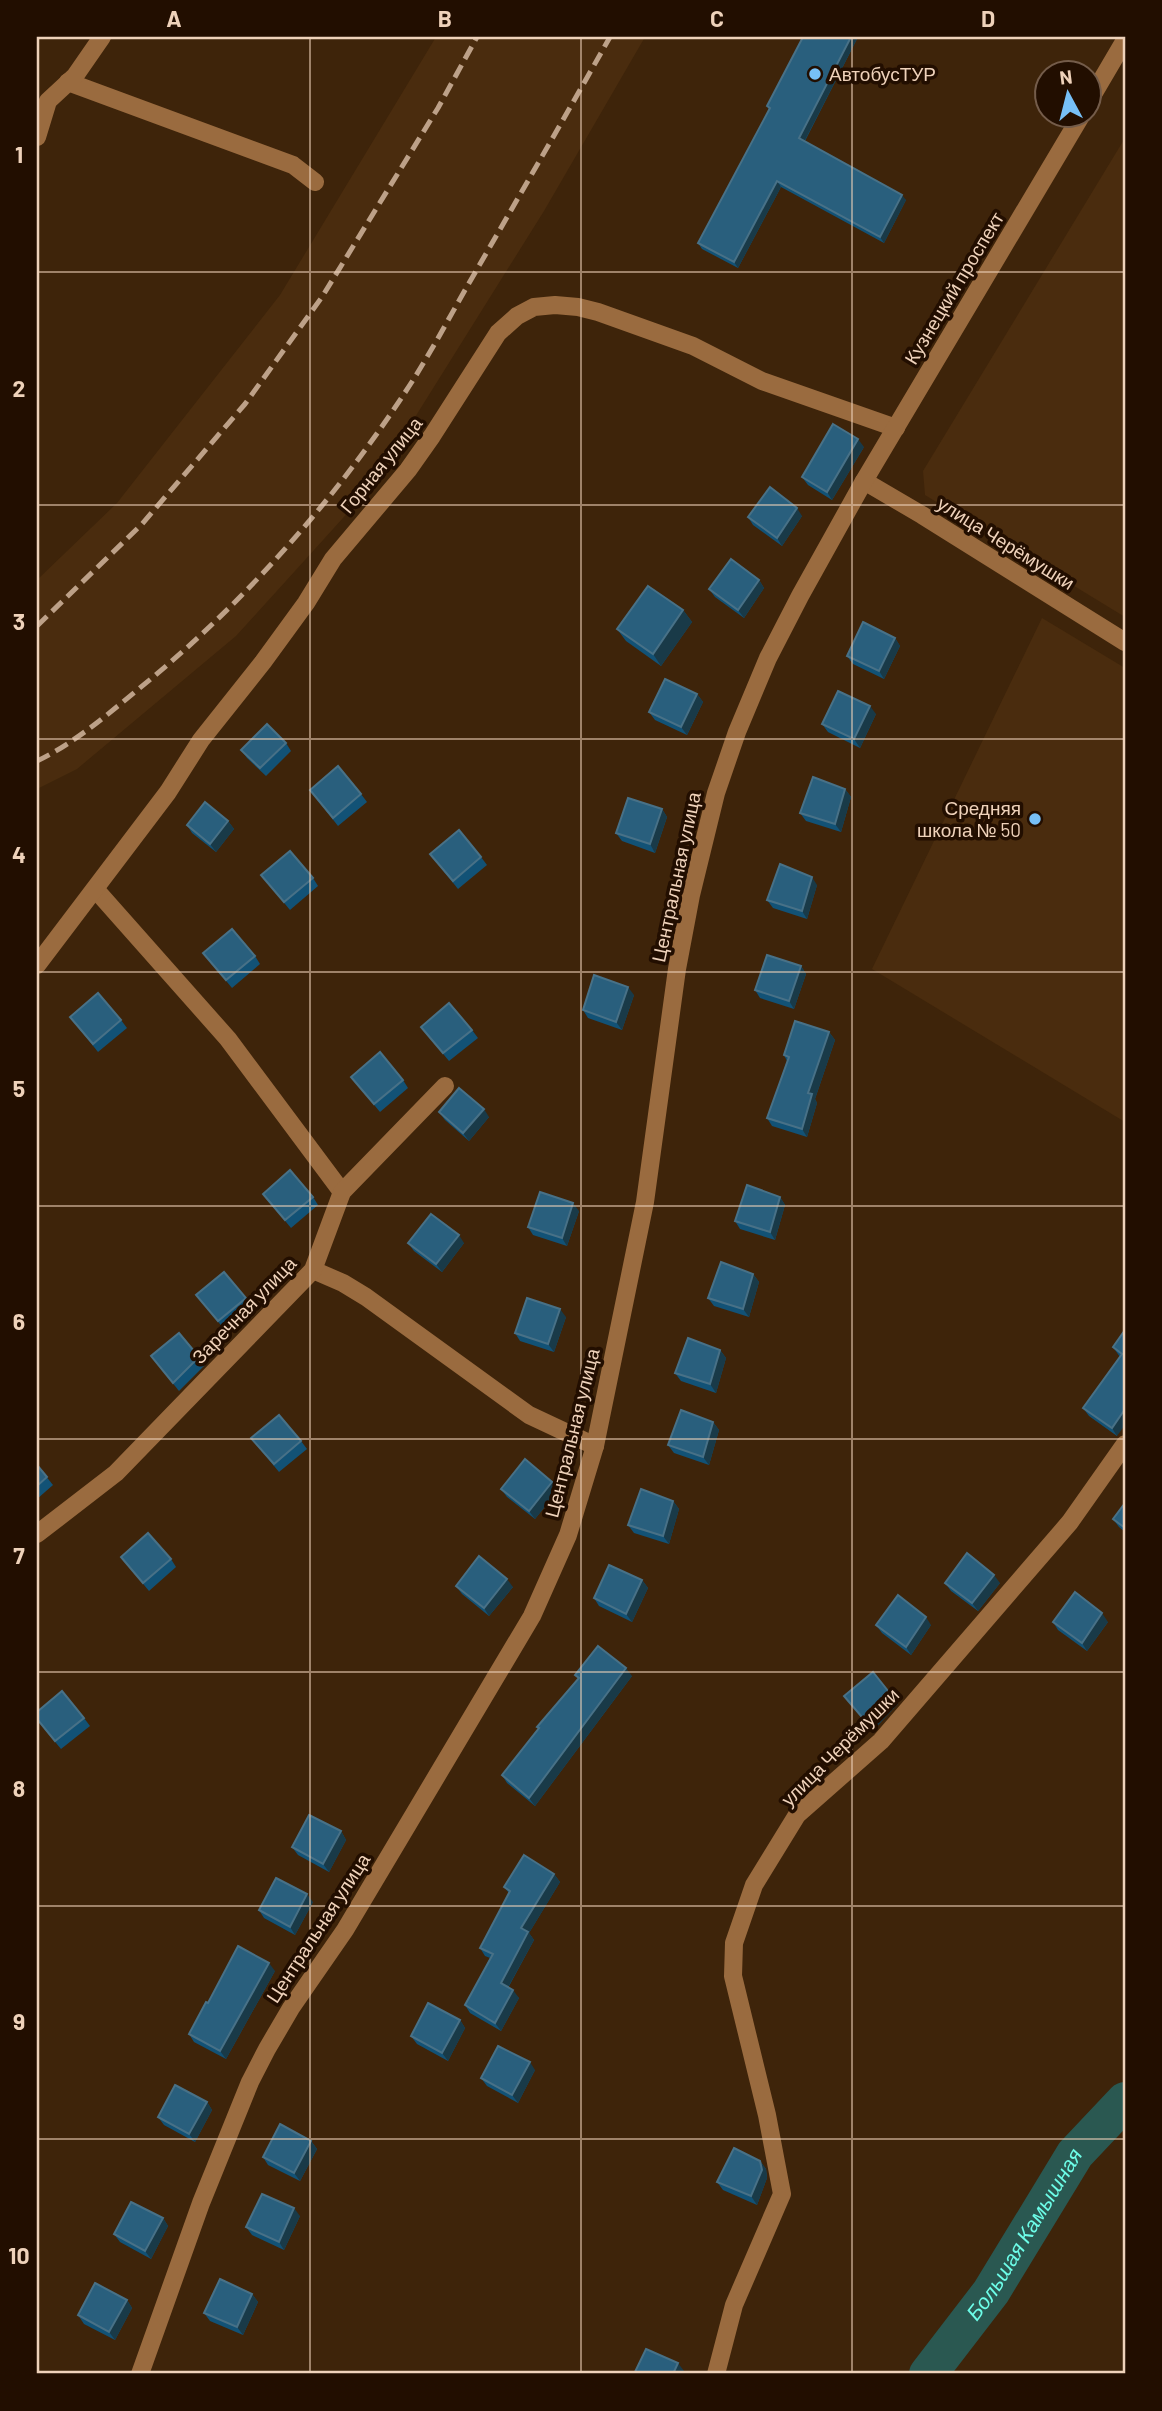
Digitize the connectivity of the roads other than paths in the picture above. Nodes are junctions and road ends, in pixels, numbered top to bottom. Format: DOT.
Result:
graph roads {
  1 [pos="102,37"];
  2 [pos="1125,40"];
  3 [pos="1102,79"];
  4 [pos="68,82"];
  5 [pos="42,99"];
  6 [pos="1073,130"];
  7 [pos="37,137"];
  8 [pos="315,182"];
  9 [pos="896,428"];
  10 [pos="864,481"];
  11 [pos="1125,642"];
  12 [pos="96,890"];
  13 [pos="37,965"];
  14 [pos="444,1086"];
  15 [pos="342,1192"];
  16 [pos="313,1270"];
  17 [pos="1125,1444"];
  18 [pos="595,1446"];
  19 [pos="37,1534"];
  20 [pos="140,2374"];
  21 [pos="716,2374"];
  1 -- 4 [label="street"];
  2 -- 3 [label="street"];
  4 -- 5 [label="street"];
  4 -- 8 [label="street"];
  5 -- 7 [label="street"];
  6 -- 9 [label="street, Кузнецкий проспект"];
  9 -- 10 [label="street, Кузнецкий проспект"];
  9 -- 12 [label="street, Горная улица"];
  10 -- 11 [label="street, улица Черёмушки"];
  10 -- 18 [label="street, Центральная улица"];
  12 -- 13 [label="street, Горная улица"];
  12 -- 15 [label="street"];
  14 -- 15 [label="street, Заречная улица"];
  15 -- 16 [label="street, Заречная улица"];
  16 -- 18 [label="street"];
  16 -- 19 [label="street, Заречная улица"];
  17 -- 21 [label="street, улица Черёмушки"];
  18 -- 20 [label="street, Центральная улица"];
}
